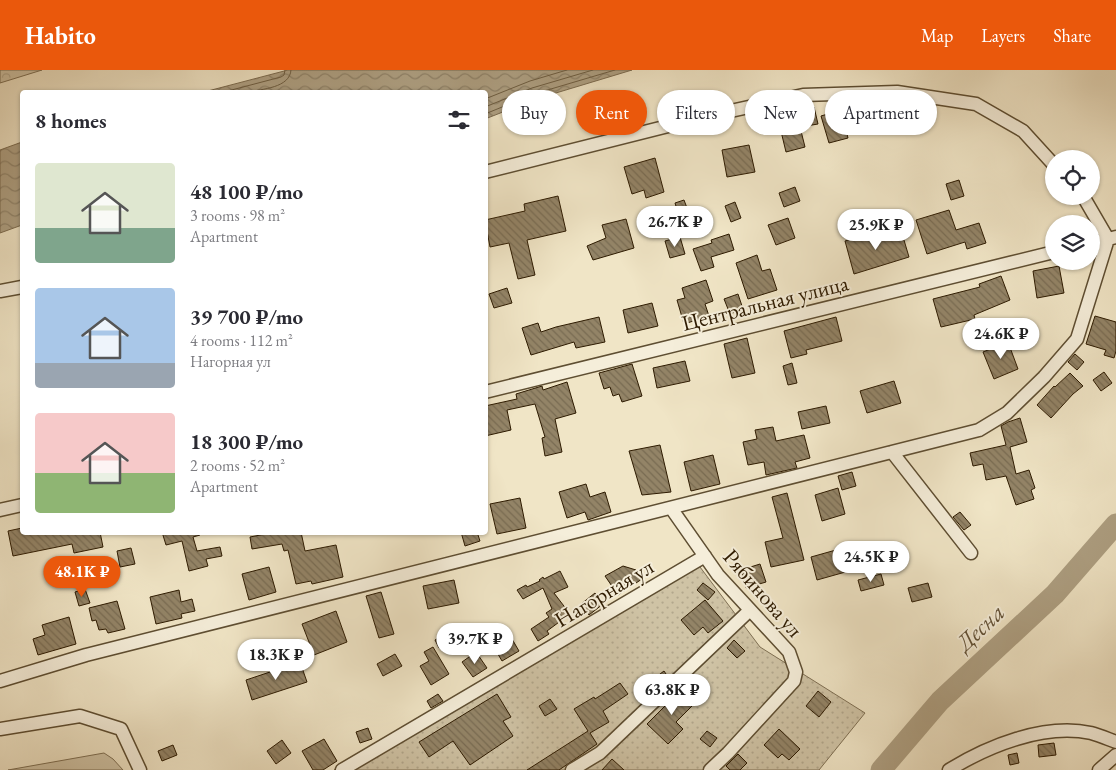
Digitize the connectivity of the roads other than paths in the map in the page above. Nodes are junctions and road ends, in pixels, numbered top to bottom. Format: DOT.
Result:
graph roads {
  1 [pos="1045,155"];
  2 [pos="488,171"];
  3 [pos="1089,205"];
  4 [pos="1112,238"];
  5 [pos="1045,254"];
  6 [pos="20,287"];
  7 [pos="0,291"];
  8 [pos="488,391"];
  9 [pos="892,452"];
  10 [pos="20,505"];
  11 [pos="671,508"];
  12 [pos="0,510"];
  13 [pos="971,553"];
  14 [pos="704,556"];
  15 [pos="750,610"];
  16 [pos="0,681"];
  17 [pos="0,730"];
  18 [pos="1116,742"];
  19 [pos="1116,755"];
  20 [pos="140,770"];
  21 [pos="342,770"];
  22 [pos="572,770"];
  23 [pos="710,770"];
  24 [pos="949,770"];
  25 [pos="1099,770"];
  1 -- 2 [label="street"];
  3 -- 4 [label="street"];
  4 -- 9 [label="street"];
  5 -- 8 [label="street, Центральная улица"];
  6 -- 7 [label="street"];
  9 -- 11 [label="street"];
  9 -- 13 [label="street"];
  10 -- 12 [label="street"];
  11 -- 14 [label="street, Рябинова ул"];
  11 -- 16 [label="street"];
  14 -- 15 [label="street, Рябинова ул"];
  14 -- 21 [label="street, Нагорная ул"];
  15 -- 22 [label="street"];
  15 -- 23 [label="street, Рябинова ул"];
  17 -- 20 [label="street"];
  18 -- 24 [label="street"];
  19 -- 25 [label="street"];
}
